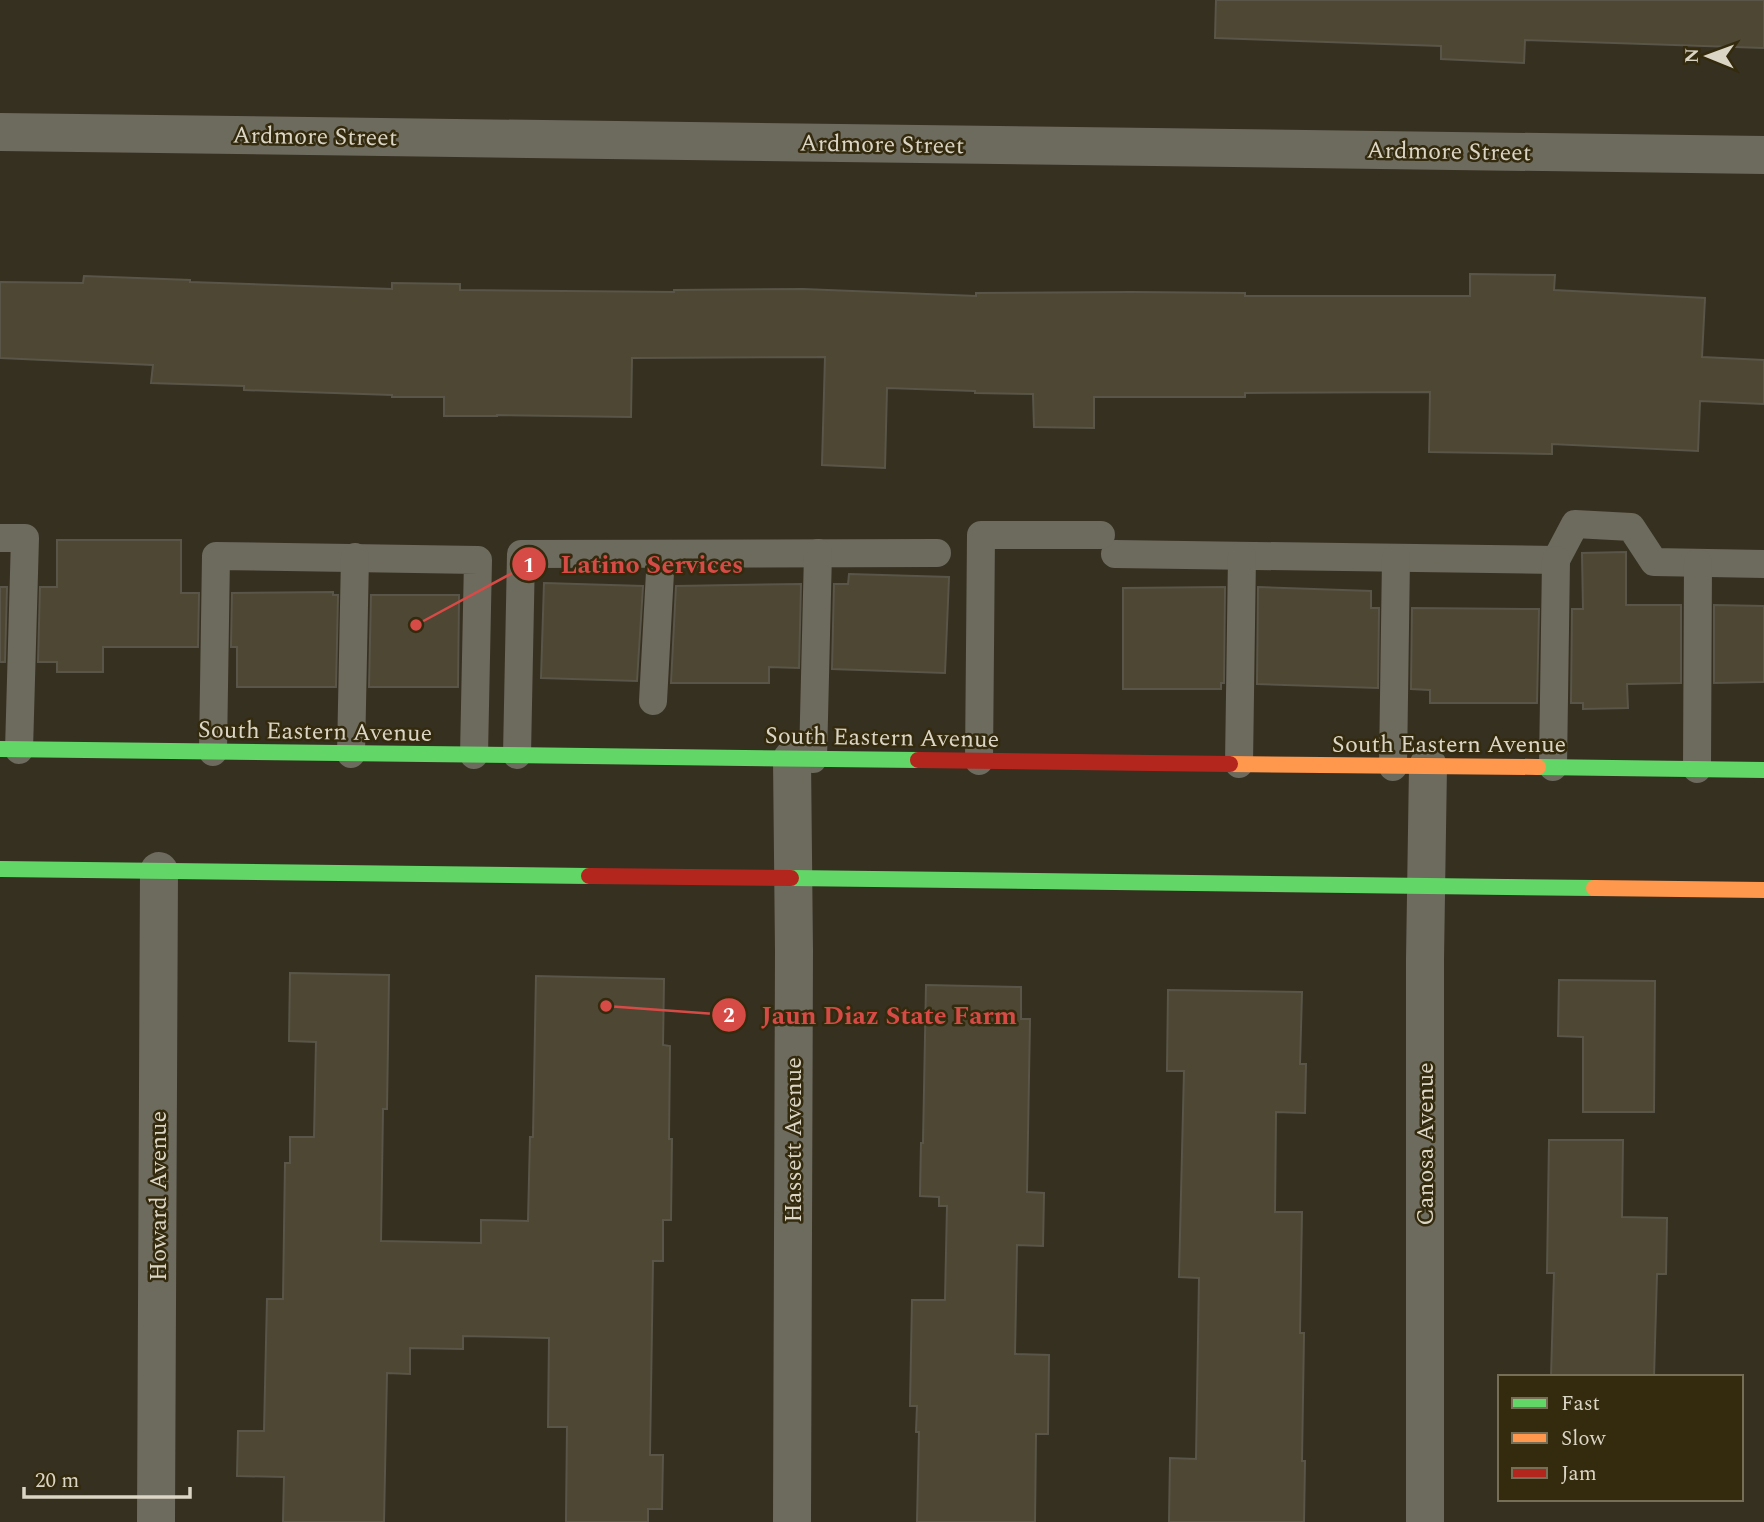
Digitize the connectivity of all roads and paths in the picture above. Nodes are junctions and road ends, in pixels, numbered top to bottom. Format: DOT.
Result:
graph roads {
  1 [pos="0,132"];
  2 [pos="1764,155"];
  3 [pos="0,538"];
  4 [pos="937,552"];
  5 [pos="818,553"];
  6 [pos="661,554"];
  7 [pos="1242,556"];
  8 [pos="355,557"];
  9 [pos="1396,558"];
  10 [pos="1556,560"];
  11 [pos="1698,563"];
  12 [pos="1764,564"];
  13 [pos="653,701"];
  14 [pos="10,750"];
  15 [pos="213,752"];
  16 [pos="351,754"];
  17 [pos="474,755"];
  18 [pos="517,755"];
  19 [pos="802,759"];
  20 [pos="979,761"];
  21 [pos="1239,764"];
  22 [pos="1410,766"];
  23 [pos="1553,767"];
  24 [pos="1697,769"];
  25 [pos="1764,770"];
  26 [pos="0,869"];
  27 [pos="159,871"];
  28 [pos="793,879"];
  29 [pos="1426,886"];
  30 [pos="1764,890"];
  31 [pos="156,1522"];
  32 [pos="792,1522"];
  33 [pos="1425,1522"];
  1 -- 2 [label="street, Ardmore Street"];
  3 -- 14 [label="lane"];
  4 -- 5 [label="lane"];
  5 -- 6 [label="lane"];
  5 -- 19 [label="lane"];
  6 -- 13 [label="lane"];
  6 -- 18 [label="lane"];
  7 -- 9 [label="lane"];
  7 -- 20 [label="lane"];
  7 -- 21 [label="lane"];
  8 -- 15 [label="lane"];
  8 -- 16 [label="lane"];
  8 -- 17 [label="lane"];
  9 -- 10 [label="lane"];
  9 -- 22 [label="lane"];
  10 -- 11 [label="lane"];
  10 -- 23 [label="lane"];
  11 -- 12 [label="lane"];
  11 -- 24 [label="lane"];
  14 -- 15 [label="main road, South Eastern Avenue"];
  15 -- 16 [label="main road, South Eastern Avenue"];
  16 -- 17 [label="main road, South Eastern Avenue"];
  17 -- 18 [label="main road, South Eastern Avenue"];
  18 -- 19 [label="main road, South Eastern Avenue"];
  19 -- 20 [label="main road, South Eastern Avenue"];
  19 -- 28 [label="street, Hassett Avenue"];
  20 -- 21 [label="main road, South Eastern Avenue"];
  21 -- 22 [label="main road, South Eastern Avenue"];
  22 -- 23 [label="main road, South Eastern Avenue"];
  22 -- 29 [label="street, Canosa Avenue"];
  23 -- 24 [label="main road, South Eastern Avenue"];
  24 -- 25 [label="main road, South Eastern Avenue"];
  26 -- 27 [label="main road"];
  27 -- 28 [label="main road"];
  27 -- 31 [label="street, Howard Avenue"];
  28 -- 29 [label="main road"];
  28 -- 32 [label="street, Hassett Avenue"];
  29 -- 30 [label="main road"];
  29 -- 33 [label="street, Canosa Avenue"];
}
